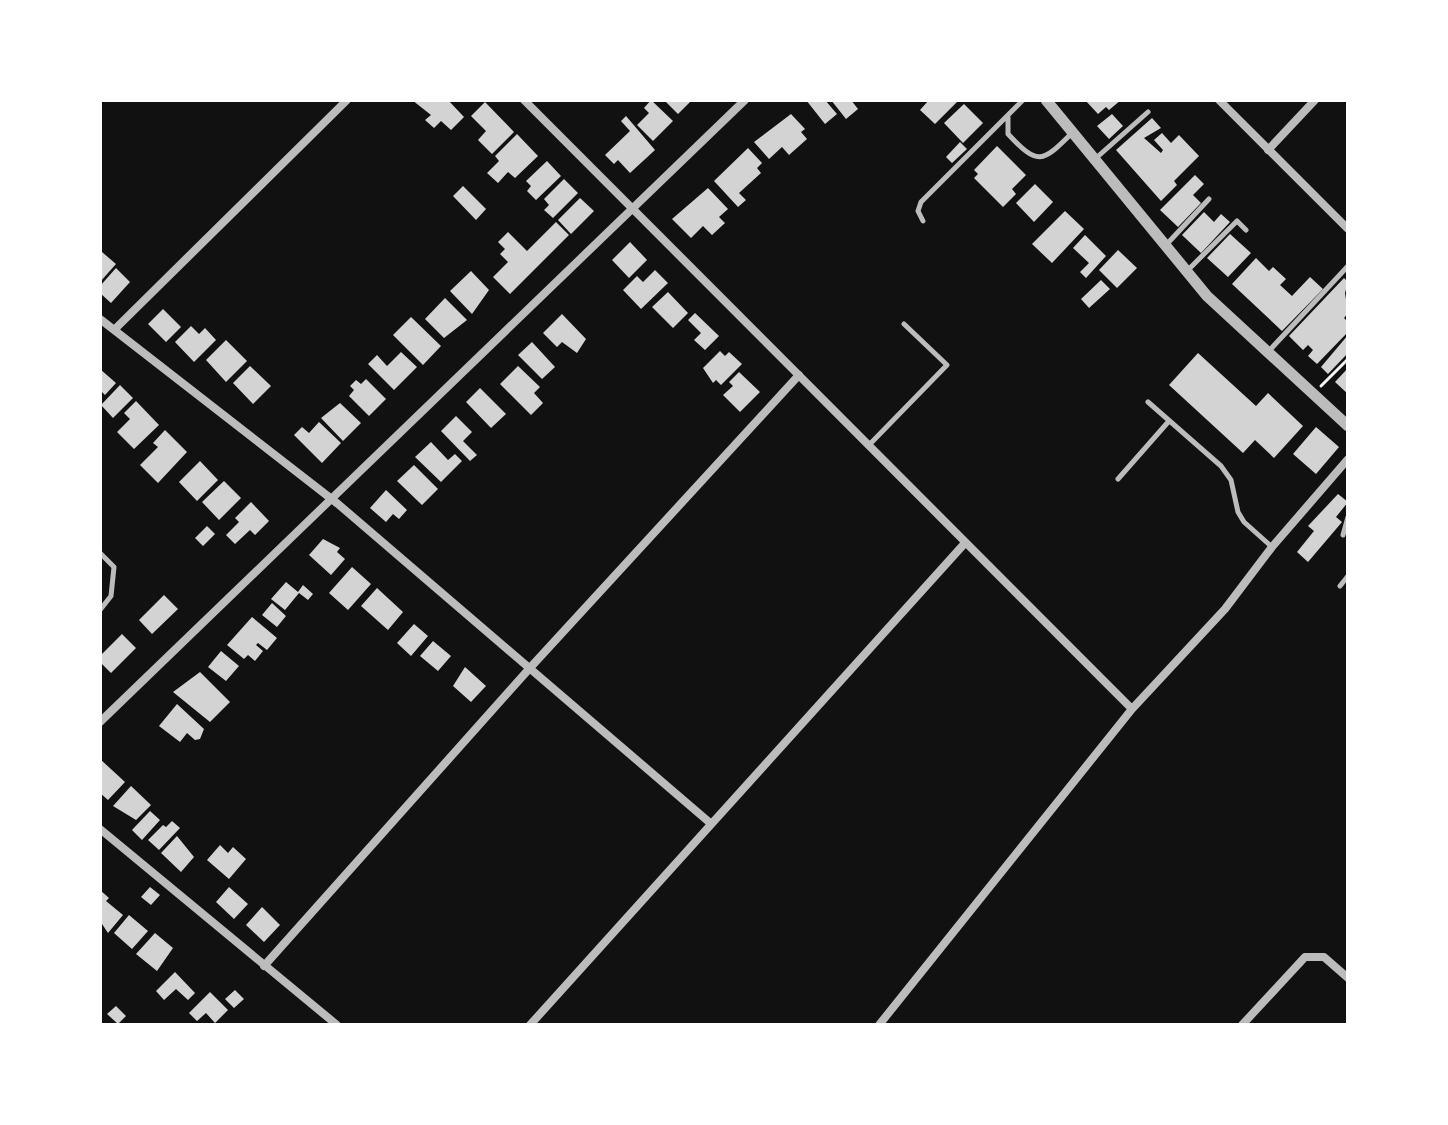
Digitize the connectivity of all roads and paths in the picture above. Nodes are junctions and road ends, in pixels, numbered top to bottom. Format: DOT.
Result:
graph roads {
  1 [pos="347,100"];
  2 [pos="524,100"];
  3 [pos="745,100"];
  4 [pos="1023,100"];
  5 [pos="1046,100"];
  6 [pos="1219,100"];
  7 [pos="1315,100"];
  8 [pos="1148,112"];
  9 [pos="1009,116"];
  10 [pos="1072,133"];
  11 [pos="1268,150"];
  12 [pos="1094,160"];
  13 [pos="1209,199"];
  14 [pos="631,209"];
  15 [pos="923,221"];
  16 [pos="1348,229"];
  17 [pos="1246,230"];
  18 [pos="1164,247"];
  19 [pos="1348,266"];
  20 [pos="1186,272"];
  21 [pos="100,319"];
  22 [pos="904,324"];
  23 [pos="114,330"];
  24 [pos="1267,354"];
  25 [pos="1348,359"];
  26 [pos="799,375"];
  27 [pos="1312,395"];
  28 [pos="1148,402"];
  29 [pos="1169,421"];
  30 [pos="1348,426"];
  31 [pos="869,445"];
  32 [pos="1348,459"];
  33 [pos="1118,479"];
  34 [pos="332,499"];
  35 [pos="1348,517"];
  36 [pos="1343,535"];
  37 [pos="965,543"];
  38 [pos="1272,547"];
  39 [pos="100,553"];
  40 [pos="1348,576"];
  41 [pos="1340,586"];
  42 [pos="100,610"];
  43 [pos="529,669"];
  44 [pos="1132,709"];
  45 [pos="101,719"];
  46 [pos="709,822"];
  47 [pos="100,829"];
  48 [pos="264,966"];
  49 [pos="1348,978"];
  50 [pos="337,1025"];
  51 [pos="530,1025"];
  52 [pos="879,1025"];
  53 [pos="1242,1025"];
  1 -- 23 [label="street"];
  2 -- 14 [label="street"];
  3 -- 14 [label="street"];
  4 -- 9 [label="lane"];
  5 -- 10 [label="street"];
  6 -- 11 [label="street"];
  7 -- 11 [label="street"];
  8 -- 12 [label="lane"];
  9 -- 10 [label="lane"];
  9 -- 15 [label="lane"];
  10 -- 12 [label="street"];
  11 -- 16 [label="street"];
  12 -- 18 [label="street"];
  13 -- 18 [label="lane"];
  14 -- 26 [label="street"];
  14 -- 34 [label="street"];
  17 -- 20 [label="lane"];
  18 -- 20 [label="street"];
  19 -- 24 [label="lane"];
  20 -- 24 [label="street"];
  21 -- 23 [label="street"];
  22 -- 31 [label="lane"];
  23 -- 34 [label="street"];
  24 -- 27 [label="street"];
  25 -- 27 [label="path"];
  26 -- 31 [label="street"];
  26 -- 43 [label="street"];
  27 -- 30 [label="street"];
  28 -- 29 [label="lane"];
  29 -- 33 [label="lane"];
  29 -- 38 [label="lane"];
  31 -- 37 [label="street"];
  32 -- 38 [label="street"];
  34 -- 43 [label="street"];
  34 -- 45 [label="street"];
  35 -- 36 [label="lane"];
  37 -- 44 [label="street"];
  37 -- 46 [label="street"];
  38 -- 44 [label="street"];
  39 -- 42 [label="lane"];
  40 -- 41 [label="lane"];
  43 -- 46 [label="street"];
  43 -- 48 [label="street"];
  44 -- 52 [label="street"];
  46 -- 51 [label="street"];
  47 -- 48 [label="street"];
  48 -- 50 [label="street"];
  49 -- 53 [label="street"];
}
